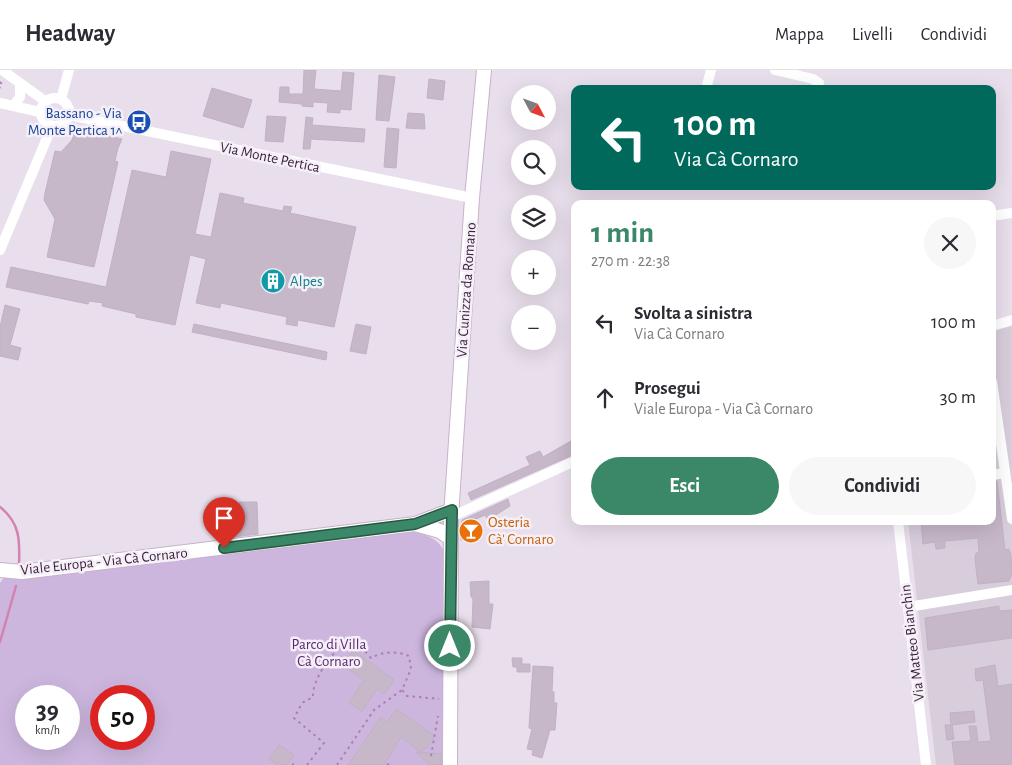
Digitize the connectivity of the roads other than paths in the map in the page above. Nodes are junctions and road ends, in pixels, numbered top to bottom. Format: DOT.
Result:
graph roads {
  1 [pos="2,70"];
  2 [pos="69,70"];
  3 [pos="484,70"];
  4 [pos="711,70"];
  5 [pos="775,70"];
  6 [pos="20,84"];
  7 [pos="707,85"];
  8 [pos="818,85"];
  9 [pos="61,99"];
  10 [pos="46,100"];
  11 [pos="0,103"];
  12 [pos="14,105"];
  13 [pos="40,112"];
  14 [pos="68,115"];
  15 [pos="52,126"];
  16 [pos="472,198"];
  17 [pos="1012,213"];
  18 [pos="996,215"];
  19 [pos="0,247"];
  20 [pos="1012,320"];
  21 [pos="996,325"];
  22 [pos="996,412"];
  23 [pos="571,463"];
  24 [pos="1004,473"];
  25 [pos="996,474"];
  26 [pos="451,514"];
  27 [pos="1012,520"];
  28 [pos="415,524"];
  29 [pos="898,525"];
  30 [pos="435,530"];
  31 [pos="450,538"];
  32 [pos="0,570"];
  33 [pos="1012,590"];
  34 [pos="908,607"];
  35 [pos="450,765"];
  36 [pos="926,765"];
  1 -- 6 [label="street"];
  2 -- 9 [label="street"];
  3 -- 16 [label="main road, Via Cunizza da Romano"];
  4 -- 7 [label="street"];
  5 -- 8 [label="street"];
  6 -- 10 [label="street"];
  6 -- 12 [label="street"];
  9 -- 10 [label="street"];
  9 -- 14 [label="street"];
  10 -- 13 [label="street"];
  11 -- 12 [label="street"];
  12 -- 13 [label="street"];
  13 -- 15 [label="street"];
  14 -- 15 [label="street"];
  14 -- 16 [label="street, Via Monte Pertica"];
  15 -- 19 [label="street"];
  16 -- 26 [label="main road, Via Cunizza da Romano"];
  17 -- 18 [label="street"];
  20 -- 21 [label="street"];
  22 -- 24 [label="street"];
  23 -- 26 [label="street"];
  24 -- 25 [label="street"];
  24 -- 27 [label="street"];
  26 -- 28 [label="main road"];
  26 -- 30 [label="main road"];
  26 -- 31 [label="main road, Via Cunizza da Romano"];
  28 -- 30 [label="main road"];
  28 -- 32 [label="main road, Viale Europa - Via Cà Cornaro"];
  29 -- 34 [label="street, Via Matteo Bianchin"];
  30 -- 31 [label="main road"];
  31 -- 35 [label="main road, Via Cunizza da Romano"];
  33 -- 34 [label="street"];
  34 -- 36 [label="street, Via Matteo Bianchin"];
}
